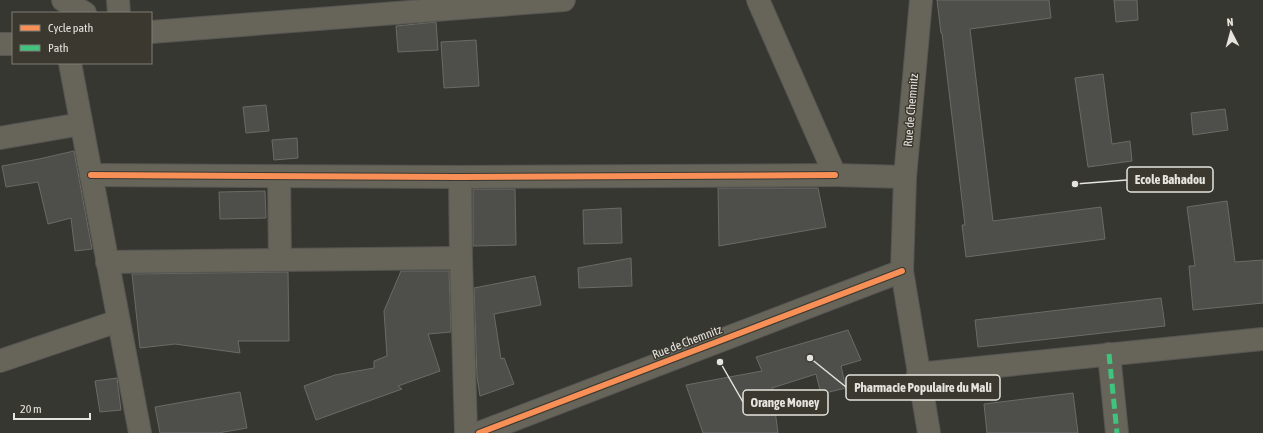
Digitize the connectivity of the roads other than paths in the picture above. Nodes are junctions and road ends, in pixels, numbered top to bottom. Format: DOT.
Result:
graph roads {
  1 [pos="58,0"];
  2 [pos="63,0"];
  3 [pos="118,0"];
  4 [pos="564,0"];
  5 [pos="758,0"];
  6 [pos="921,0"];
  7 [pos="532,1"];
  8 [pos="413,6"];
  9 [pos="60,12"];
  10 [pos="83,12"];
  11 [pos="119,12"];
  12 [pos="152,32"];
  13 [pos="0,44"];
  14 [pos="12,44"];
  15 [pos="70,64"];
  16 [pos="81,124"];
  17 [pos="0,138"];
  18 [pos="835,175"];
  19 [pos="91,176"];
  20 [pos="278,176"];
  21 [pos="460,177"];
  22 [pos="905,177"];
  23 [pos="461,258"];
  24 [pos="280,260"];
  25 [pos="107,262"];
  26 [pos="902,271"];
  27 [pos="118,321"];
  28 [pos="1263,338"];
  29 [pos="1109,354"];
  30 [pos="0,361"];
  31 [pos="918,374"];
  32 [pos="140,433"];
  33 [pos="466,433"];
  34 [pos="479,433"];
  35 [pos="929,433"];
  36 [pos="1118,433"];
  1 -- 9 [label="street"];
  2 -- 10 [label="street"];
  3 -- 11 [label="street"];
  4 -- 7 [label="street"];
  5 -- 18 [label="street"];
  6 -- 22 [label="street, Rue de Chemnitz"];
  7 -- 8 [label="street"];
  8 -- 12 [label="street"];
  13 -- 14 [label="street"];
  15 -- 16 [label="street"];
  16 -- 17 [label="street"];
  16 -- 19 [label="street"];
  18 -- 21 [label="street"];
  18 -- 22 [label="street"];
  19 -- 20 [label="street"];
  19 -- 25 [label="street"];
  20 -- 21 [label="street"];
  20 -- 24 [label="street"];
  21 -- 23 [label="street"];
  22 -- 26 [label="street, Rue de Chemnitz"];
  23 -- 24 [label="street"];
  23 -- 33 [label="street"];
  24 -- 25 [label="street"];
  25 -- 27 [label="street"];
  26 -- 31 [label="street"];
  26 -- 34 [label="street, Rue de Chemnitz"];
  27 -- 30 [label="street"];
  27 -- 32 [label="street"];
  28 -- 29 [label="street"];
  29 -- 31 [label="street"];
  29 -- 36 [label="street"];
  31 -- 35 [label="street"];
}
